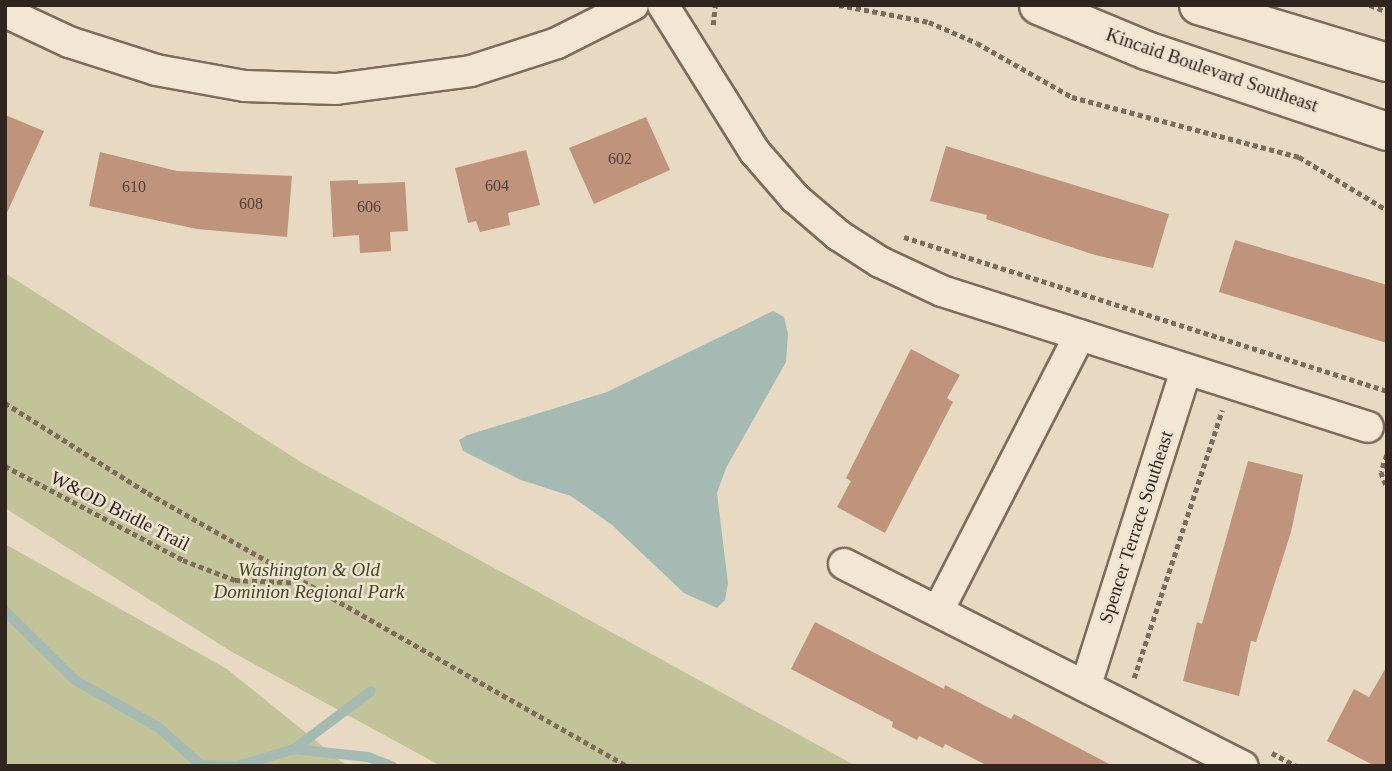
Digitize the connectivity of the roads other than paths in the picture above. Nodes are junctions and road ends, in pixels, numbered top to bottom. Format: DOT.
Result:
graph roads {
  1 [pos="633,5"];
  2 [pos="663,5"];
  3 [pos="1038,5"];
  4 [pos="1198,5"];
  5 [pos="23,13"];
  6 [pos="1387,62"];
  7 [pos="1387,131"];
  8 [pos="1080,335"];
  9 [pos="1186,369"];
  10 [pos="1368,427"];
  11 [pos="844,564"];
  12 [pos="939,610"];
  13 [pos="1086,685"];
  14 [pos="1252,757"];
  1 -- 5 [label="street"];
  2 -- 8 [label="street"];
  3 -- 7 [label="street, Kincaid Boulevard Southeast"];
  4 -- 6 [label="street"];
  8 -- 9 [label="street"];
  8 -- 12 [label="street"];
  9 -- 10 [label="street"];
  9 -- 13 [label="street, Spencer Terrace Southeast"];
  11 -- 12 [label="street"];
  12 -- 13 [label="street"];
  13 -- 14 [label="street"];
}
